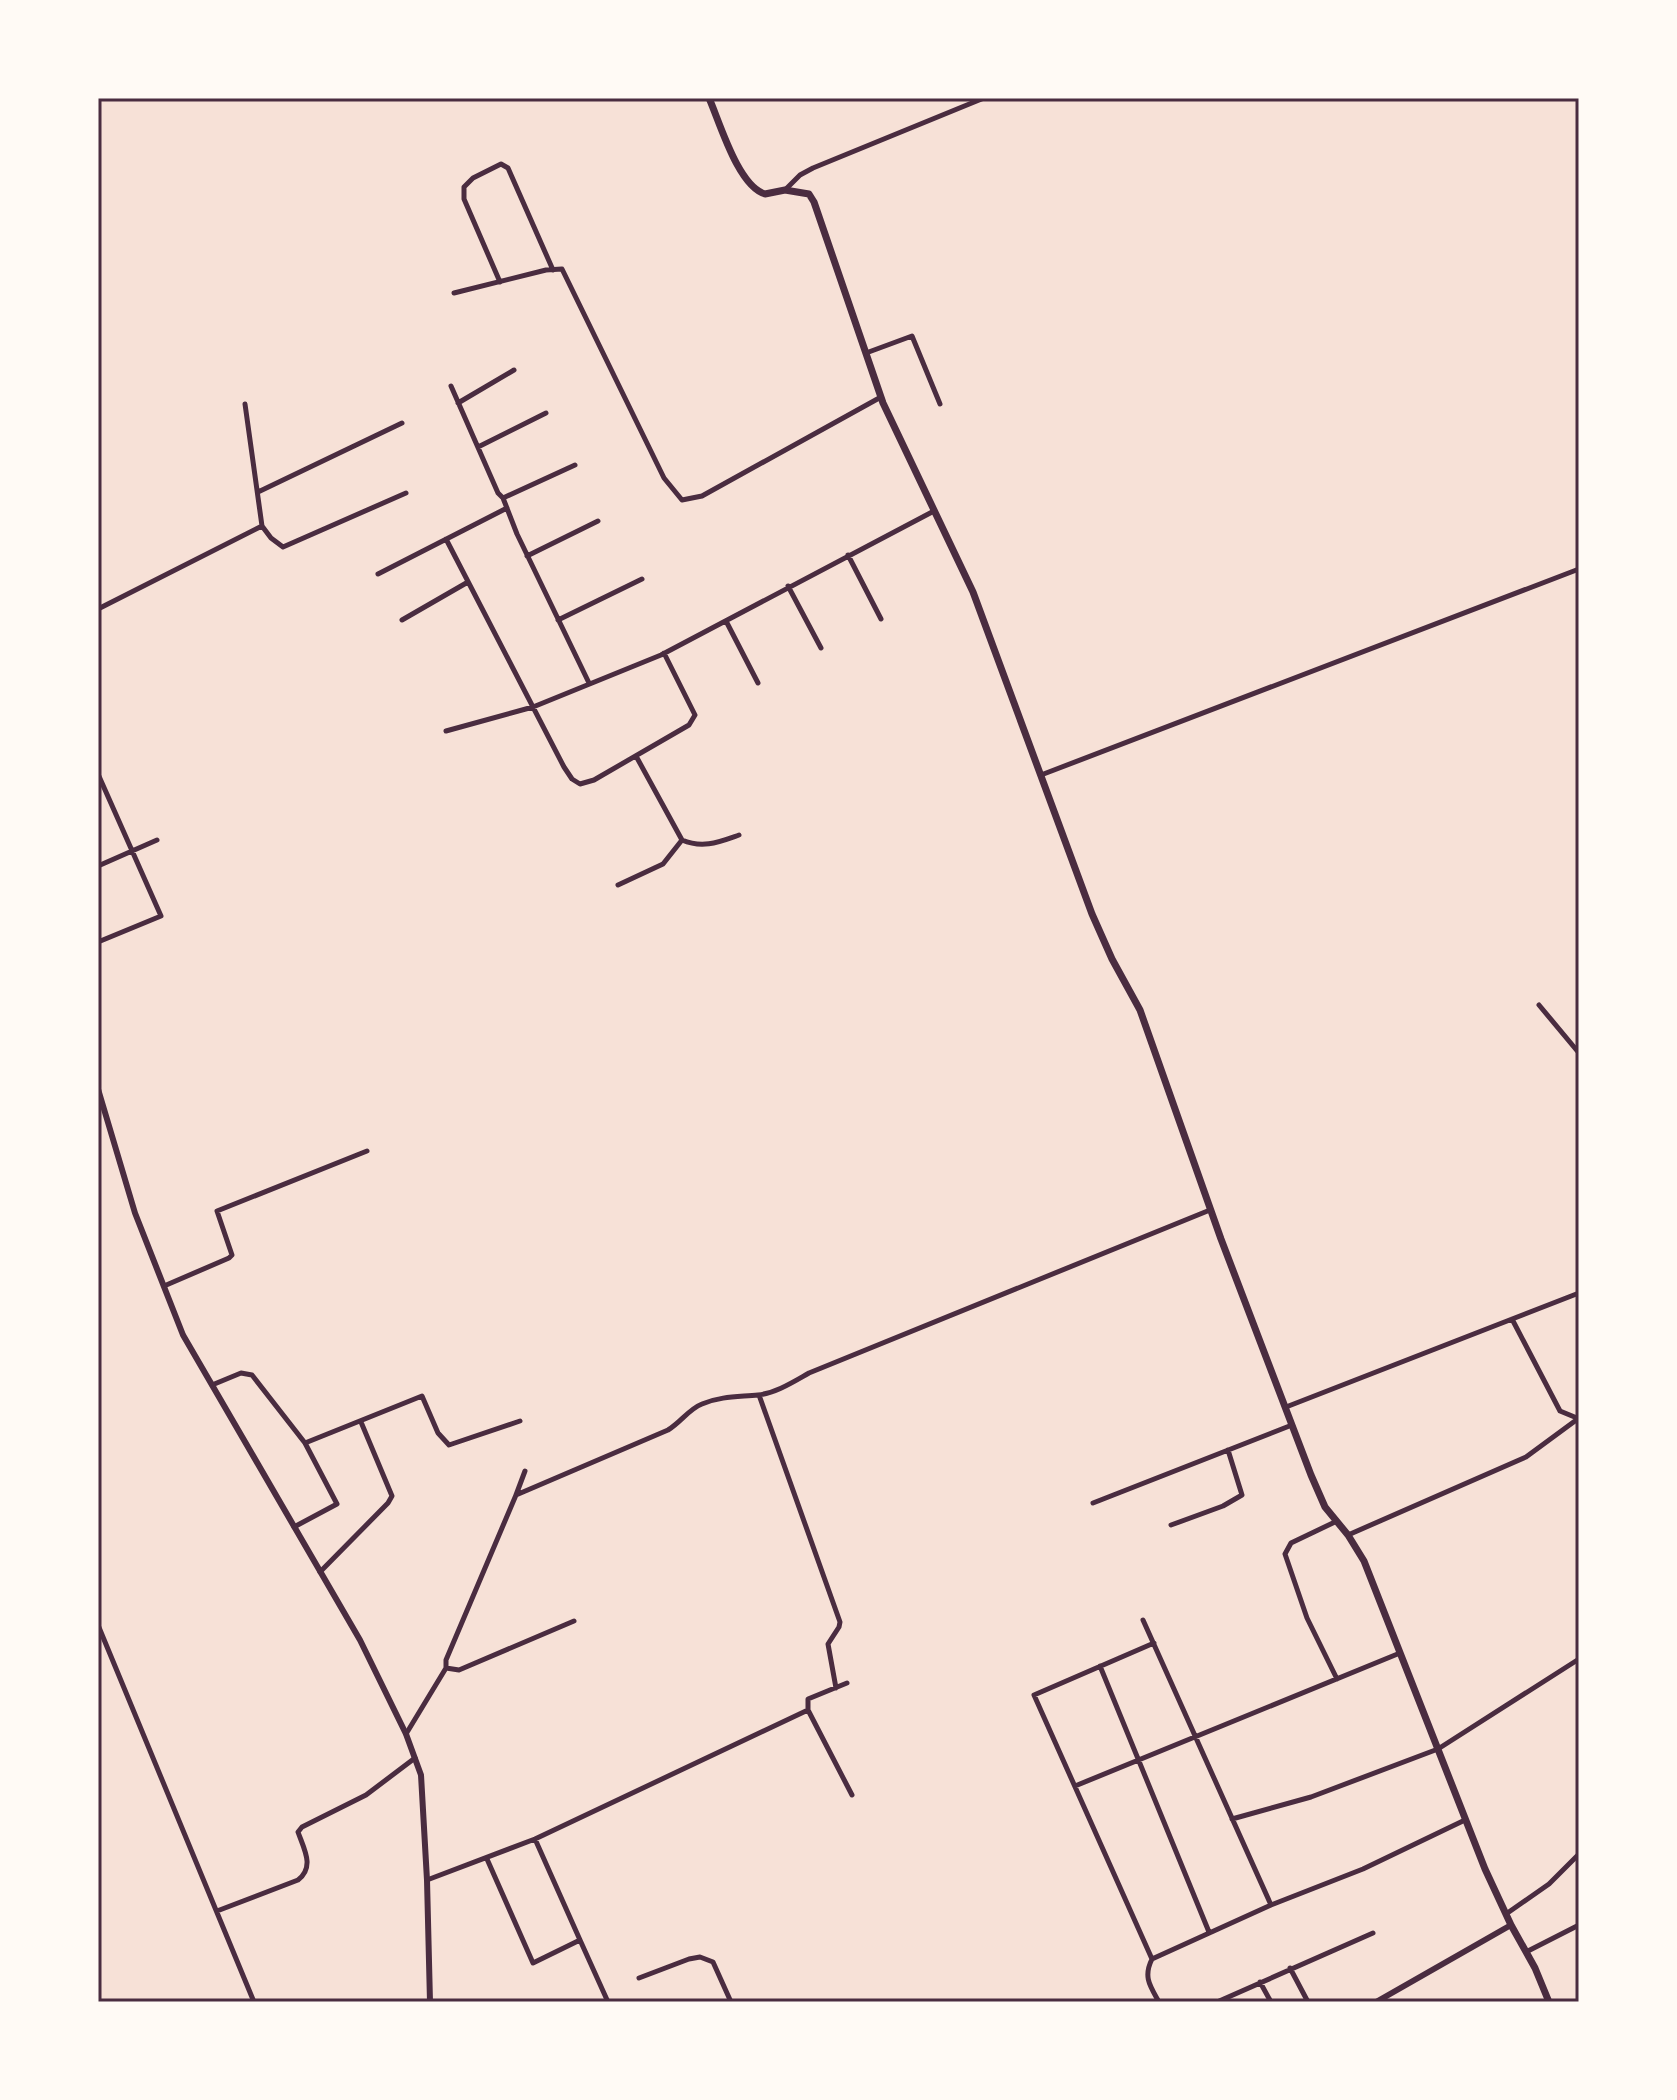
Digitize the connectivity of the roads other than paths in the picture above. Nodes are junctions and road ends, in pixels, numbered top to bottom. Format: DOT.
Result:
graph roads {
  1 [pos="709,98"];
  2 [pos="984,98"];
  3 [pos="785,190"];
  4 [pos="553,270"];
  5 [pos="500,282"];
  6 [pos="454,293"];
  7 [pos="866,353"];
  8 [pos="514,370"];
  9 [pos="451,386"];
  10 [pos="881,397"];
  11 [pos="458,403"];
  12 [pos="245,404"];
  13 [pos="940,404"];
  14 [pos="546,413"];
  15 [pos="402,423"];
  16 [pos="478,447"];
  17 [pos="575,465"];
  18 [pos="258,492"];
  19 [pos="406,493"];
  20 [pos="503,498"];
  21 [pos="507,508"];
  22 [pos="934,511"];
  23 [pos="598,521"];
  24 [pos="262,526"];
  25 [pos="446,539"];
  26 [pos="848,555"];
  27 [pos="527,556"];
  28 [pos="1579,569"];
  29 [pos="378,574"];
  30 [pos="642,579"];
  31 [pos="468,582"];
  32 [pos="788,586"];
  33 [pos="98,609"];
  34 [pos="881,619"];
  35 [pos="402,620"];
  36 [pos="558,620"];
  37 [pos="726,621"];
  38 [pos="821,648"];
  39 [pos="664,653"];
  40 [pos="589,683"];
  41 [pos="758,683"];
  42 [pos="533,707"];
  43 [pos="446,731"];
  44 [pos="636,756"];
  45 [pos="98,774"];
  46 [pos="1040,776"];
  47 [pos="101,790"];
  48 [pos="739,835"];
  49 [pos="157,840"];
  50 [pos="682,840"];
  51 [pos="132,851"];
  52 [pos="98,866"];
  53 [pos="618,885"];
  54 [pos="98,942"];
  55 [pos="1539,1005"];
  56 [pos="1579,1053"];
  57 [pos="98,1089"];
  58 [pos="367,1151"];
  59 [pos="1210,1210"];
  60 [pos="163,1287"];
  61 [pos="1579,1293"];
  62 [pos="1512,1319"];
  63 [pos="212,1386"];
  64 [pos="759,1395"];
  65 [pos="1285,1408"];
  66 [pos="1578,1418"];
  67 [pos="520,1421"];
  68 [pos="361,1422"];
  69 [pos="1292,1425"];
  70 [pos="305,1443"];
  71 [pos="1228,1450"];
  72 [pos="525,1471"];
  73 [pos="516,1495"];
  74 [pos="1093,1503"];
  75 [pos="1337,1521"];
  76 [pos="1171,1525"];
  77 [pos="293,1527"];
  78 [pos="1348,1535"];
  79 [pos="320,1572"];
  80 [pos="1143,1620"];
  81 [pos="574,1621"];
  82 [pos="98,1625"];
  83 [pos="1154,1643"];
  84 [pos="1400,1653"];
  85 [pos="1579,1659"];
  86 [pos="1100,1666"];
  87 [pos="446,1668"];
  88 [pos="1337,1679"];
  89 [pos="847,1683"];
  90 [pos="836,1688"];
  91 [pos="808,1710"];
  92 [pos="406,1734"];
  93 [pos="1196,1737"];
  94 [pos="1438,1749"];
  95 [pos="415,1758"];
  96 [pos="1139,1760"];
  97 [pos="1075,1787"];
  98 [pos="852,1795"];
  99 [pos="1232,1819"];
  100 [pos="1465,1820"];
  101 [pos="535,1839"];
  102 [pos="1579,1854"];
  103 [pos="487,1859"];
  104 [pos="427,1880"];
  105 [pos="1271,1905"];
  106 [pos="217,1911"];
  107 [pos="1506,1914"];
  108 [pos="1511,1925"];
  109 [pos="1579,1925"];
  110 [pos="1209,1932"];
  111 [pos="1373,1933"];
  112 [pos="580,1940"];
  113 [pos="1525,1952"];
  114 [pos="1152,1959"];
  115 [pos="1290,1968"];
  116 [pos="639,1978"];
  117 [pos="1260,1982"];
  118 [pos="254,2002"];
  119 [pos="430,2002"];
  120 [pos="608,2002"];
  121 [pos="731,2002"];
  122 [pos="1159,2002"];
  123 [pos="1217,2002"];
  124 [pos="1271,2002"];
  125 [pos="1308,2002"];
  126 [pos="1376,2002"];
  127 [pos="1549,2002"];
  1 -- 3 [label="main road"];
  2 -- 3 [label="street"];
  3 -- 7 [label="main road"];
  4 -- 5 [label="street"];
  4 -- 5 [label="street"];
  4 -- 10 [label="street"];
  5 -- 6 [label="street"];
  7 -- 10 [label="main road"];
  7 -- 13 [label="street"];
  8 -- 11 [label="street"];
  9 -- 11 [label="street"];
  10 -- 22 [label="main road"];
  11 -- 16 [label="street"];
  12 -- 18 [label="street"];
  14 -- 16 [label="street"];
  15 -- 18 [label="street"];
  16 -- 20 [label="street"];
  17 -- 20 [label="street"];
  18 -- 24 [label="street"];
  19 -- 24 [label="street"];
  20 -- 21 [label="street"];
  21 -- 25 [label="street"];
  21 -- 27 [label="street"];
  22 -- 26 [label="street"];
  22 -- 46 [label="main road"];
  23 -- 27 [label="street"];
  24 -- 33 [label="street"];
  25 -- 29 [label="street"];
  25 -- 31 [label="street"];
  26 -- 32 [label="street"];
  26 -- 34 [label="street"];
  27 -- 36 [label="street"];
  28 -- 46 [label="street"];
  30 -- 36 [label="street"];
  31 -- 35 [label="street"];
  31 -- 42 [label="street"];
  32 -- 37 [label="street"];
  32 -- 38 [label="street"];
  36 -- 40 [label="street"];
  37 -- 39 [label="street"];
  37 -- 41 [label="street"];
  39 -- 40 [label="street"];
  39 -- 44 [label="street"];
  40 -- 42 [label="street"];
  42 -- 43 [label="street"];
  42 -- 44 [label="street"];
  44 -- 50 [label="street"];
  45 -- 47 [label="street"];
  46 -- 59 [label="main road"];
  47 -- 51 [label="street"];
  48 -- 50 [label="street"];
  49 -- 51 [label="street"];
  50 -- 53 [label="street"];
  51 -- 52 [label="street"];
  51 -- 54 [label="street"];
  55 -- 56 [label="street"];
  57 -- 60 [label="street"];
  58 -- 60 [label="street"];
  59 -- 64 [label="street"];
  59 -- 65 [label="main road"];
  60 -- 63 [label="street"];
  61 -- 62 [label="street"];
  62 -- 65 [label="street"];
  62 -- 66 [label="street"];
  63 -- 70 [label="street"];
  63 -- 77 [label="street"];
  64 -- 73 [label="street"];
  64 -- 90 [label="street"];
  65 -- 69 [label="main road"];
  66 -- 78 [label="street"];
  67 -- 68 [label="street"];
  68 -- 70 [label="street"];
  68 -- 79 [label="street"];
  69 -- 71 [label="street"];
  69 -- 75 [label="main road"];
  70 -- 77 [label="street"];
  71 -- 74 [label="street"];
  71 -- 76 [label="street"];
  72 -- 73 [label="street"];
  73 -- 87 [label="street"];
  75 -- 78 [label="main road"];
  75 -- 88 [label="street"];
  77 -- 79 [label="street"];
  78 -- 84 [label="main road"];
  79 -- 92 [label="street"];
  80 -- 83 [label="street"];
  81 -- 87 [label="street"];
  82 -- 106 [label="street"];
  83 -- 86 [label="street"];
  83 -- 93 [label="street"];
  84 -- 88 [label="street"];
  84 -- 94 [label="main road"];
  85 -- 94 [label="street"];
  86 -- 96 [label="street"];
  86 -- 97 [label="street"];
  87 -- 92 [label="street"];
  88 -- 93 [label="street"];
  89 -- 90 [label="street"];
  90 -- 91 [label="street"];
  91 -- 98 [label="street"];
  91 -- 101 [label="street"];
  92 -- 95 [label="street"];
  93 -- 96 [label="street"];
  93 -- 99 [label="street"];
  94 -- 99 [label="street"];
  94 -- 100 [label="main road"];
  95 -- 104 [label="street"];
  95 -- 106 [label="street"];
  96 -- 97 [label="street"];
  96 -- 110 [label="street"];
  97 -- 114 [label="street"];
  99 -- 105 [label="street"];
  100 -- 105 [label="street"];
  100 -- 107 [label="main road"];
  101 -- 103 [label="street"];
  101 -- 112 [label="street"];
  102 -- 107 [label="street"];
  103 -- 104 [label="street"];
  103 -- 112 [label="street"];
  104 -- 119 [label="street"];
  105 -- 110 [label="street"];
  106 -- 118 [label="street"];
  107 -- 108 [label="main road"];
  108 -- 113 [label="main road"];
  108 -- 126 [label="street"];
  109 -- 113 [label="street"];
  110 -- 114 [label="street"];
  111 -- 115 [label="street"];
  112 -- 120 [label="street"];
  113 -- 127 [label="main road"];
  114 -- 122 [label="street"];
  115 -- 117 [label="street"];
  115 -- 125 [label="street"];
  116 -- 121 [label="street"];
  117 -- 123 [label="street"];
  117 -- 124 [label="street"];
}
